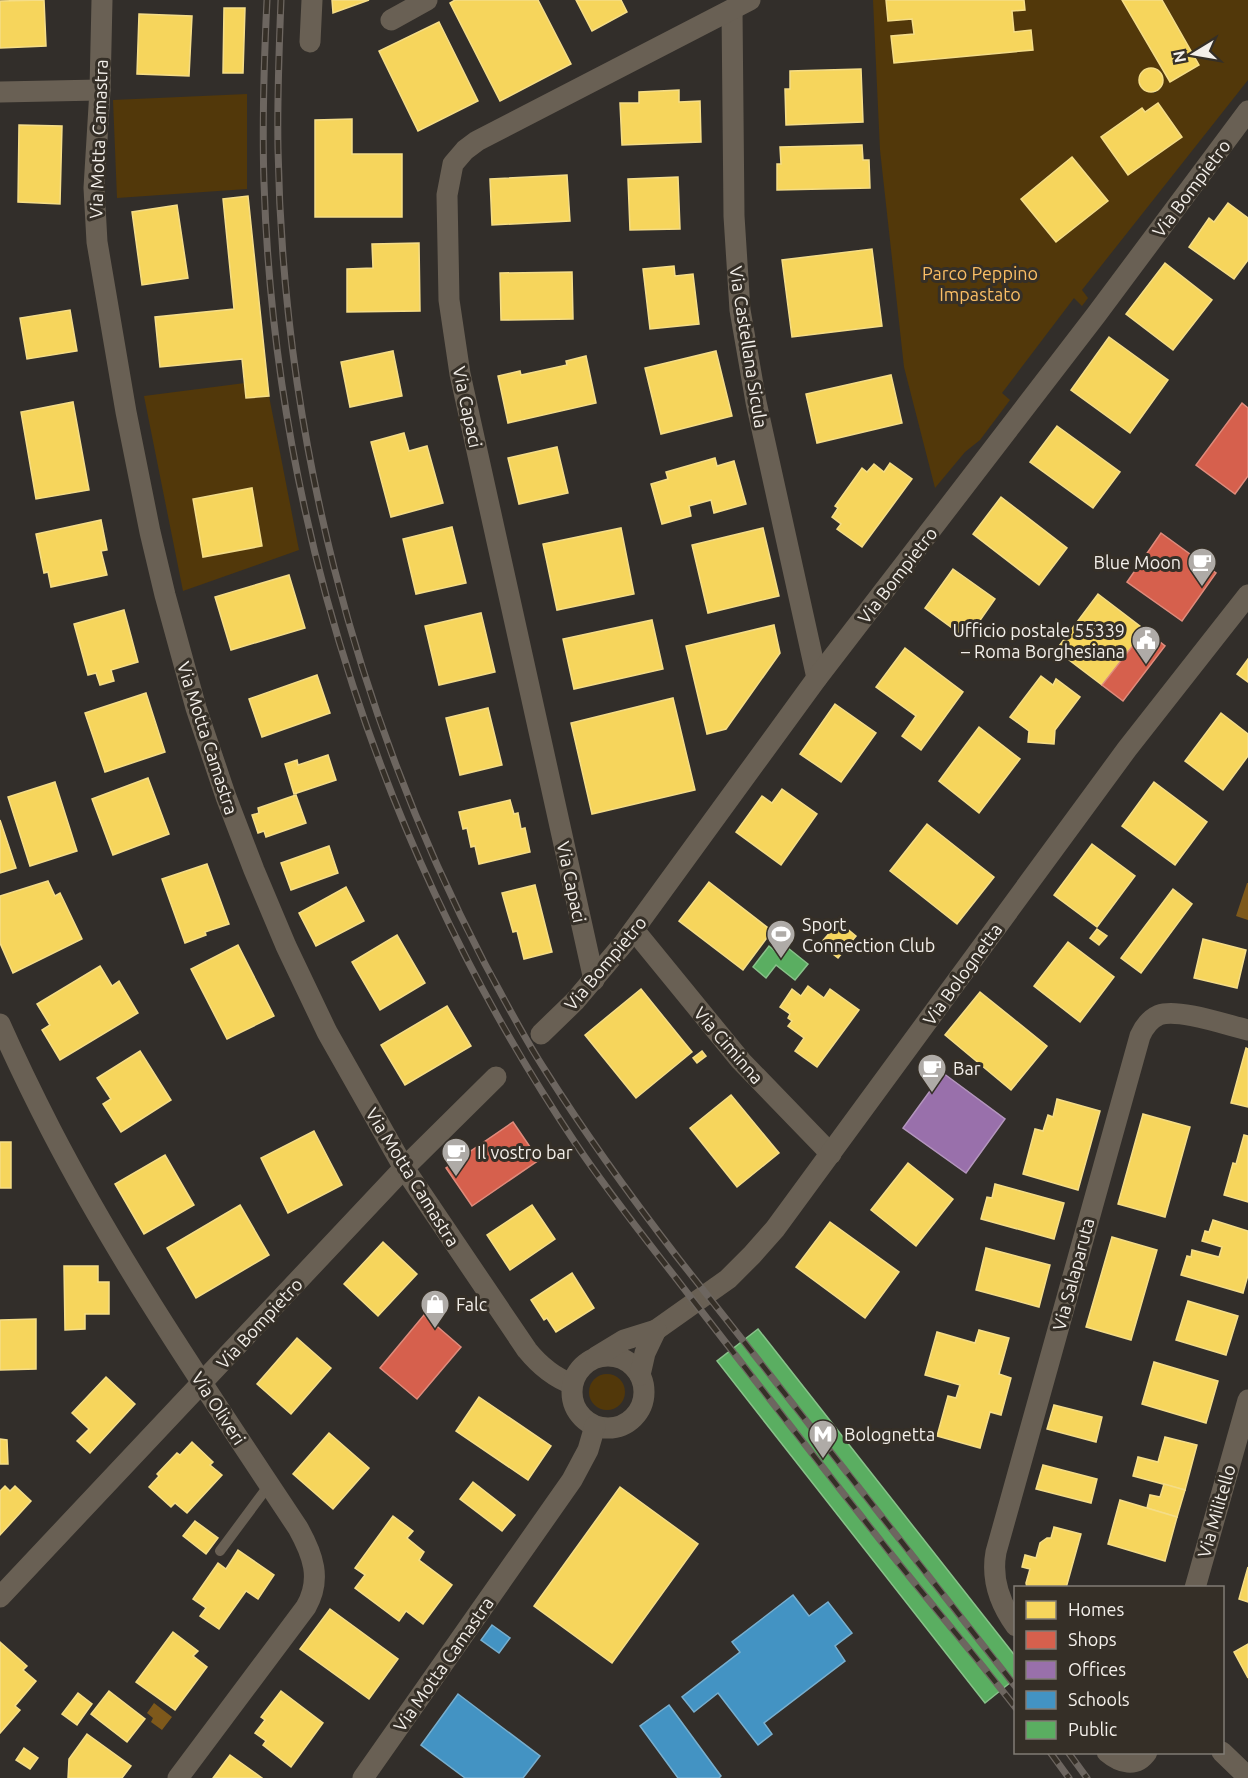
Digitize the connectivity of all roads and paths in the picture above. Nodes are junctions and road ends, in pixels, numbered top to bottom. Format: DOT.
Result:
graph roads {
  1 [pos="102,0"];
  2 [pos="312,0"];
  3 [pos="427,0"];
  4 [pos="741,5"];
  5 [pos="391,20"];
  6 [pos="310,42"];
  7 [pos="100,90"];
  8 [pos="0,92"];
  9 [pos="1248,111"];
  10 [pos="1248,595"];
  11 [pos="817,678"];
  12 [pos="634,930"];
  13 [pos="594,980"];
  14 [pos="0,1024"];
  15 [pos="1248,1030"];
  16 [pos="541,1034"];
  17 [pos="496,1077"];
  18 [pos="831,1154"];
  19 [pos="404,1168"];
  20 [pos="656,1330"];
  21 [pos="596,1358"];
  22 [pos="640,1375"];
  23 [pos="202,1383"];
  24 [pos="572,1384"];
  25 [pos="1248,1400"];
  26 [pos="595,1426"];
  27 [pos="269,1485"];
  28 [pos="220,1551"];
  29 [pos="1195,1586"];
  30 [pos="0,1597"];
  31 [pos="1014,1623"];
  32 [pos="1110,1754"];
  33 [pos="1224,1754"];
  34 [pos="1145,1756"];
  35 [pos="1248,1777"];
  36 [pos="178,1778"];
  37 [pos="363,1778"];
  1 -- 7 [label="street, Via Motta Camastra"];
  2 -- 6 [label="street"];
  3 -- 5 [label="street"];
  4 -- 11 [label="street, Via Castellana Sicula"];
  4 -- 13 [label="street, Via Capaci"];
  7 -- 8 [label="street"];
  7 -- 19 [label="street, Via Motta Camastra"];
  9 -- 11 [label="street, Via Bompietro"];
  10 -- 18 [label="street, Via Bolognetta"];
  11 -- 12 [label="street, Via Bompietro"];
  12 -- 13 [label="street, Via Bompietro"];
  12 -- 18 [label="street, Via Ciminna"];
  13 -- 16 [label="street, Via Bompietro"];
  14 -- 23 [label="street, Via Oliveri"];
  15 -- 31 [label="street, Via Salaparuta"];
  17 -- 19 [label="street, Via Bompietro"];
  18 -- 20 [label="street, Via Bolognetta"];
  19 -- 23 [label="street, Via Bompietro"];
  19 -- 24 [label="street, Via Motta Camastra"];
  20 -- 21 [label="street, Via Bolognetta"];
  20 -- 22 [label="street"];
  21 -- 22 [label="street"];
  21 -- 24 [label="street"];
  22 -- 26 [label="street"];
  23 -- 27 [label="street, Via Oliveri"];
  23 -- 30 [label="street, Via Bompietro"];
  24 -- 26 [label="street"];
  25 -- 29 [label="street, Via Militello"];
  26 -- 37 [label="street, Via Motta Camastra"];
  27 -- 28 [label="lane"];
  27 -- 36 [label="street, Via Oliveri"];
  32 -- 34 [label="street"];
  33 -- 35 [label="street"];
}
